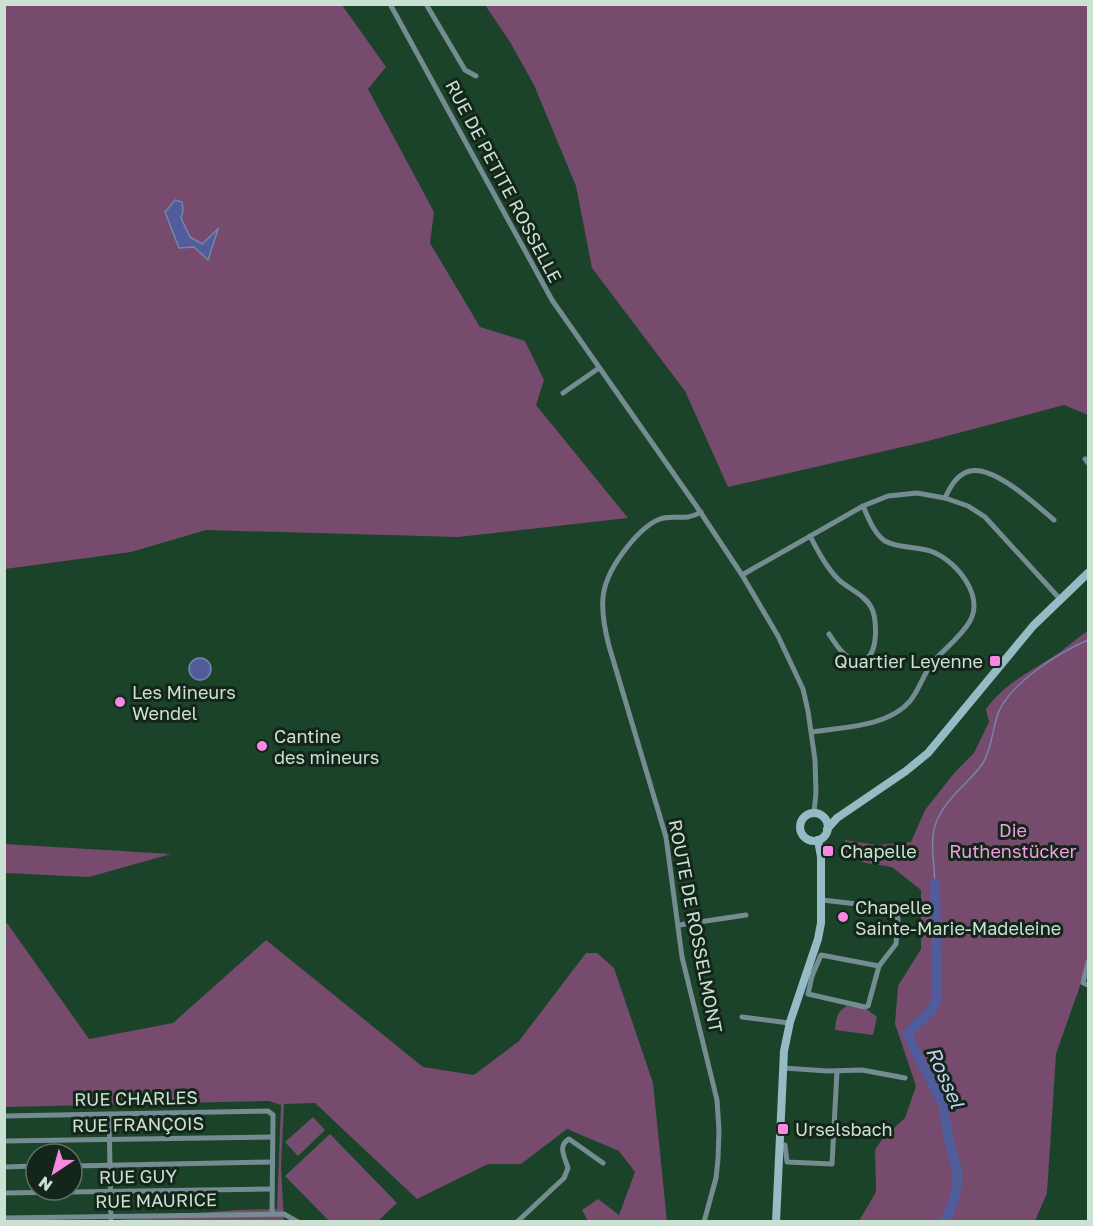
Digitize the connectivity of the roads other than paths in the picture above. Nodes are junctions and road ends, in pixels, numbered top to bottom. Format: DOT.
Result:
graph roads {
  1 [pos="390,4"];
  2 [pos="426,4"];
  3 [pos="476,76"];
  4 [pos="599,368"];
  5 [pos="562,393"];
  6 [pos="945,498"];
  7 [pos="863,506"];
  8 [pos="701,512"];
  9 [pos="1054,520"];
  10 [pos="810,537"];
  11 [pos="1089,573"];
  12 [pos="742,575"];
  13 [pos="1060,598"];
  14 [pos="829,634"];
  15 [pos="812,732"];
  16 [pos="814,813"];
  17 [pos="824,818"];
  18 [pos="837,818"];
  19 [pos="827,830"];
  20 [pos="818,840"];
  21 [pos="822,900"];
  22 [pos="746,915"];
  23 [pos="679,924"];
  24 [pos="1089,962"];
  25 [pos="879,966"];
  26 [pos="809,975"];
  27 [pos="1089,985"];
  28 [pos="742,1017"];
  29 [pos="789,1023"];
  30 [pos="783,1068"];
  31 [pos="837,1071"];
  32 [pos="905,1078"];
  33 [pos="109,1114"];
  34 [pos="4,1116"];
  35 [pos="272,1137"];
  36 [pos="110,1139"];
  37 [pos="4,1141"];
  38 [pos="779,1145"];
  39 [pos="272,1162"];
  40 [pos="603,1163"];
  41 [pos="110,1165"];
  42 [pos="24,1166"];
  43 [pos="84,1166"];
  44 [pos="4,1167"];
  45 [pos="272,1189"];
  46 [pos="111,1191"];
  47 [pos="4,1193"];
  48 [pos="272,1214"];
  49 [pos="4,1218"];
  50 [pos="111,1219"];
  51 [pos="298,1221"];
  52 [pos="517,1221"];
  53 [pos="704,1221"];
  54 [pos="776,1221"];
  1 -- 4 [label="street, RUE DE PETITE ROSSELLE"];
  2 -- 3 [label="street"];
  4 -- 5 [label="street"];
  4 -- 8 [label="street, RUE DE PETITE ROSSELLE"];
  6 -- 7 [label="street"];
  6 -- 9 [label="street"];
  6 -- 13 [label="street"];
  7 -- 10 [label="street"];
  7 -- 15 [label="street"];
  8 -- 12 [label="street, RUE DE PETITE ROSSELLE"];
  8 -- 23 [label="street, ROUTE DE ROSSELMONT"];
  10 -- 12 [label="street"];
  10 -- 14 [label="street"];
  11 -- 13 [label="main road"];
  12 -- 15 [label="street, RUE DE PETITE ROSSELLE"];
  13 -- 18 [label="main road"];
  15 -- 16 [label="street, RUE DE PETITE ROSSELLE"];
  16 -- 17 [label="main road"];
  16 -- 20 [label="main road"];
  17 -- 18 [label="main road"];
  17 -- 19 [label="main road"];
  18 -- 19 [label="main road"];
  19 -- 20 [label="main road"];
  20 -- 21 [label="main road"];
  21 -- 25 [label="street"];
  21 -- 26 [label="main road"];
  22 -- 23 [label="street"];
  23 -- 53 [label="street, ROUTE DE ROSSELMONT"];
  24 -- 27 [label="street"];
  25 -- 26 [label="street"];
  25 -- 26 [label="street"];
  26 -- 29 [label="main road"];
  28 -- 29 [label="street"];
  29 -- 30 [label="main road"];
  30 -- 31 [label="street"];
  30 -- 38 [label="main road"];
  31 -- 32 [label="street"];
  31 -- 38 [label="street"];
  33 -- 34 [label="street, RUE CHARLES"];
  33 -- 35 [label="street, RUE CHARLES"];
  33 -- 36 [label="street"];
  35 -- 36 [label="street, RUE FRANÇOIS"];
  35 -- 39 [label="street"];
  36 -- 37 [label="street, RUE FRANÇOIS"];
  36 -- 41 [label="street"];
  38 -- 54 [label="main road"];
  39 -- 41 [label="street"];
  39 -- 45 [label="street"];
  40 -- 52 [label="street"];
  41 -- 43 [label="street"];
  41 -- 46 [label="street"];
  42 -- 44 [label="street"];
  45 -- 46 [label="street, RUE GUY"];
  45 -- 48 [label="street"];
  46 -- 47 [label="street, RUE GUY"];
  46 -- 50 [label="street"];
  48 -- 50 [label="street, RUE MAURICE"];
  48 -- 51 [label="street, RUE MAURICE"];
  49 -- 50 [label="street, RUE MAURICE"];
}
